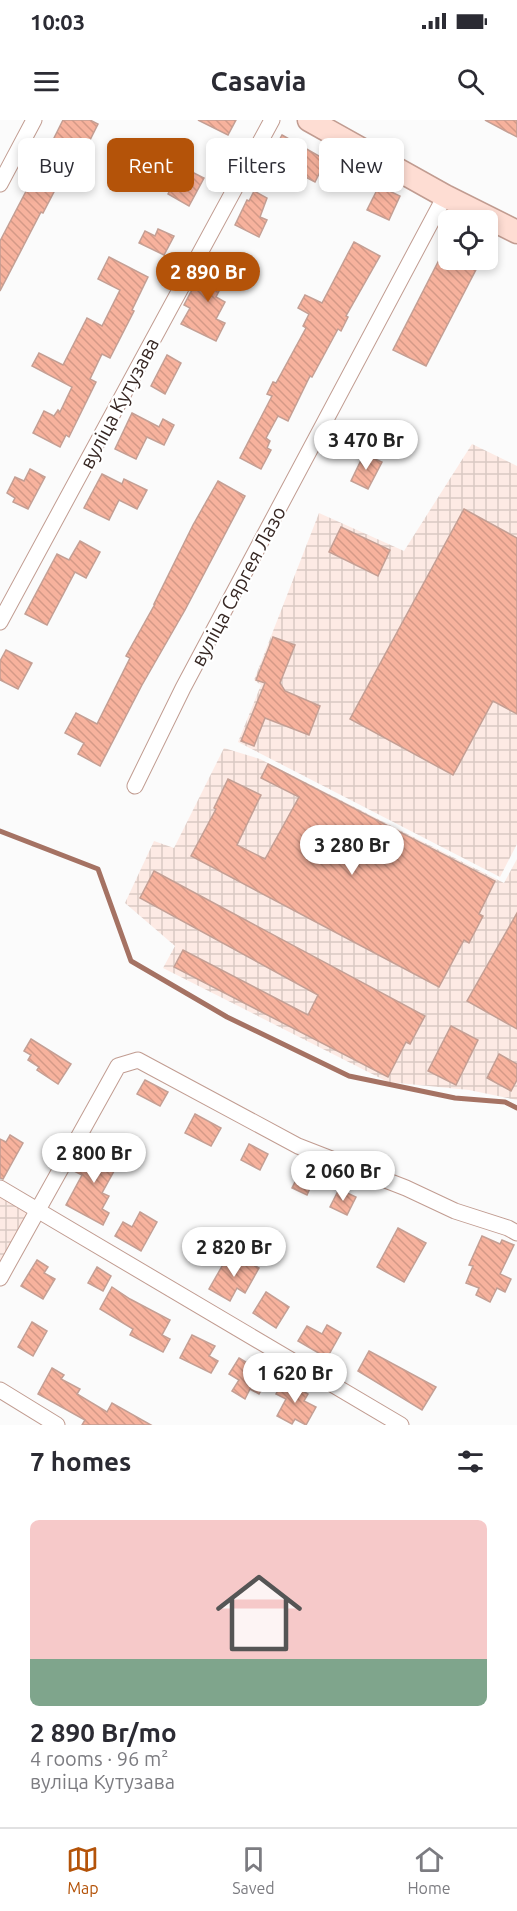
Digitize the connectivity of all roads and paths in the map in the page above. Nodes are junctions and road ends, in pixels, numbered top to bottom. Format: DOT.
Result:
graph roads {
  1 [pos="34,120"];
  2 [pos="272,120"];
  3 [pos="309,120"];
  4 [pos="0,184"];
  5 [pos="445,196"];
  6 [pos="517,231"];
  7 [pos="0,622"];
  8 [pos="135,786"];
  9 [pos="0,1188"];
  10 [pos="37,1211"];
  11 [pos="517,1233"];
  12 [pos="0,1278"];
  13 [pos="0,1390"];
  14 [pos="57,1425"];
  15 [pos="400,1425"];
  1 -- 4 [label="street"];
  2 -- 7 [label="street, вуліца Кутузава"];
  3 -- 5 [label="main road"];
  5 -- 6 [label="main road"];
  5 -- 8 [label="street, вуліца Сяргея Лазо"];
  9 -- 10 [label="street"];
  10 -- 11 [label="street"];
  10 -- 12 [label="street"];
  10 -- 15 [label="street"];
  13 -- 14 [label="street"];
}
